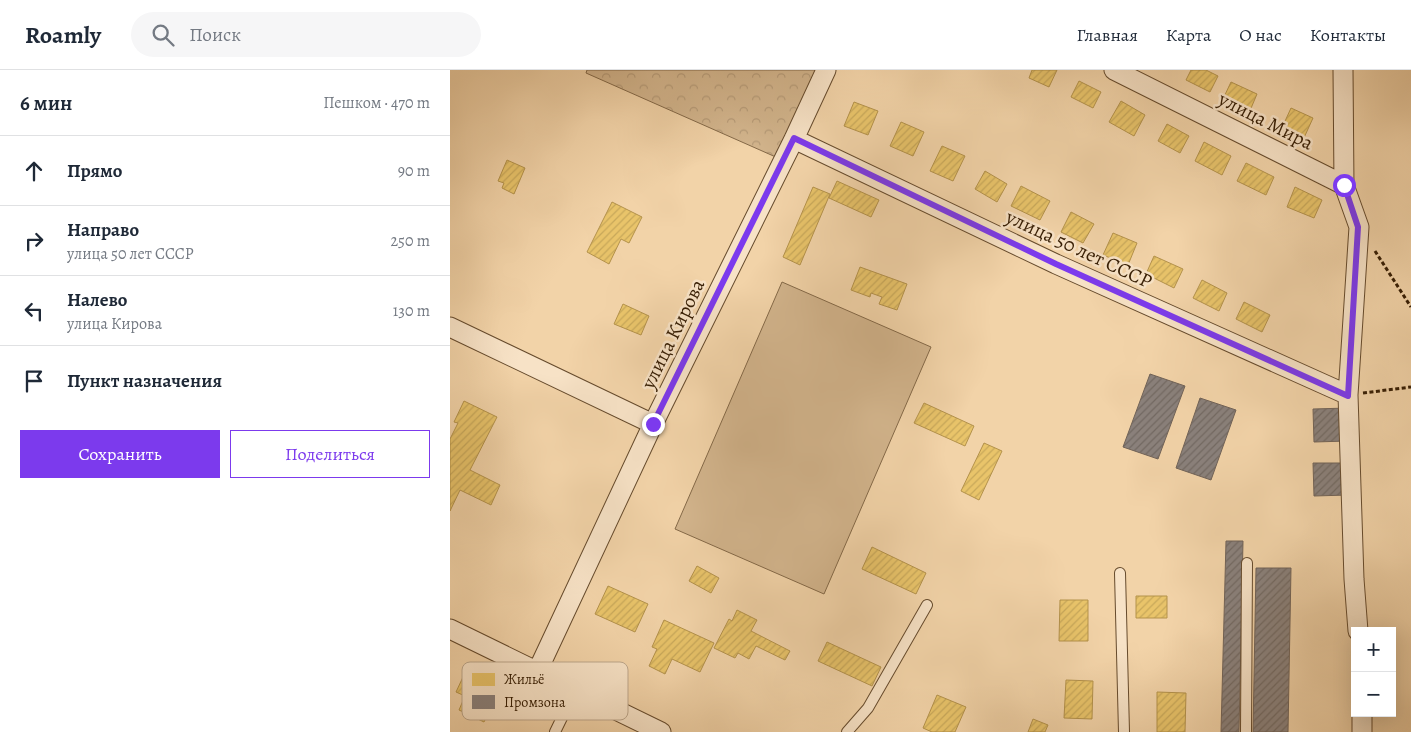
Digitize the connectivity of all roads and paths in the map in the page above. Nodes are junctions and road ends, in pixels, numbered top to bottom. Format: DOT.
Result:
graph roads {
  1 [pos="826,70"];
  2 [pos="1114,70"];
  3 [pos="1343,70"];
  4 [pos="794,138"];
  5 [pos="1344,185"];
  6 [pos="1375,251"];
  7 [pos="1411,307"];
  8 [pos="450,327"];
  9 [pos="1411,387"];
  10 [pos="1348,396"];
  11 [pos="653,424"];
  12 [pos="1248,563"];
  13 [pos="1120,573"];
  14 [pos="927,605"];
  15 [pos="1358,627"];
  16 [pos="450,629"];
  17 [pos="516,662"];
  18 [pos="541,662"];
  19 [pos="628,716"];
  20 [pos="1362,717"];
  21 [pos="561,720"];
  22 [pos="555,732"];
  23 [pos="660,732"];
  24 [pos="847,732"];
  25 [pos="1124,732"];
  26 [pos="1246,732"];
  27 [pos="1362,732"];
  1 -- 4 [label="street, улица Кирова"];
  2 -- 5 [label="street, улица Мира"];
  3 -- 5 [label="street"];
  4 -- 10 [label="street, улица 50 лет СССР"];
  4 -- 11 [label="street, улица Кирова"];
  5 -- 10 [label="street"];
  6 -- 7 [label="path"];
  8 -- 11 [label="street"];
  9 -- 10 [label="path"];
  10 -- 15 [label="street"];
  11 -- 18 [label="street, улица Кирова"];
  12 -- 26 [label="lane"];
  13 -- 25 [label="lane"];
  14 -- 24 [label="lane"];
  16 -- 17 [label="street"];
  19 -- 23 [label="street"];
  20 -- 27 [label="street"];
  21 -- 22 [label="lane"];
}
